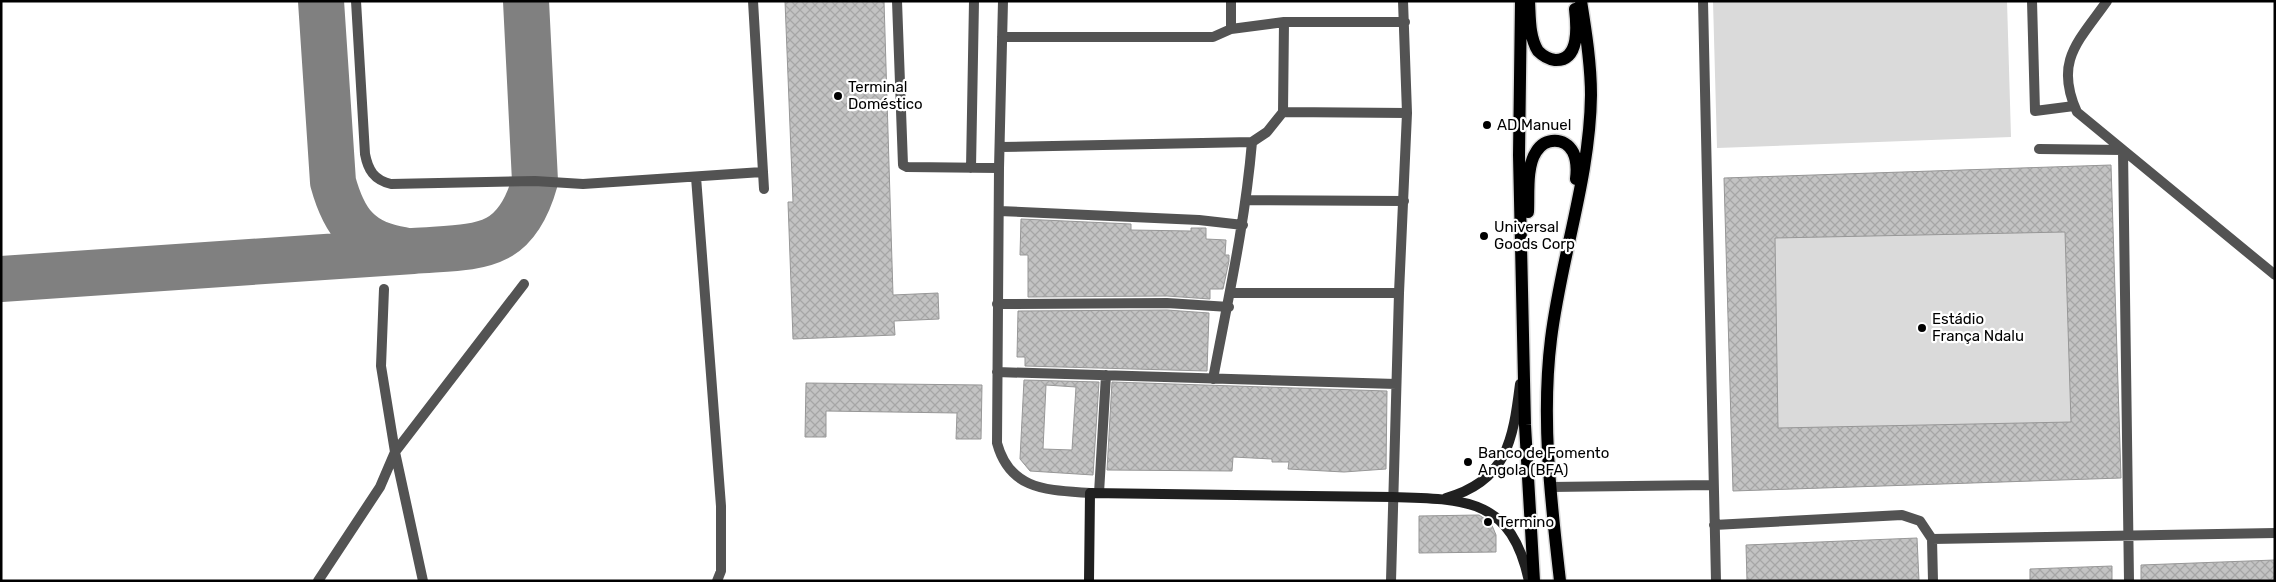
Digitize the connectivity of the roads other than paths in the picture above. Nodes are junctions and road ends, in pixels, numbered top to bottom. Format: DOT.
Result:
graph roads {
  1 [pos="356,1"];
  2 [pos="753,1"];
  3 [pos="897,1"];
  4 [pos="974,1"];
  5 [pos="1003,1"];
  6 [pos="1231,1"];
  7 [pos="1403,1"];
  8 [pos="1521,1"];
  9 [pos="1529,1"];
  10 [pos="1575,1"];
  11 [pos="1581,1"];
  12 [pos="1704,1"];
  13 [pos="2032,1"];
  14 [pos="2108,1"];
  15 [pos="1284,22"];
  16 [pos="1405,22"];
  17 [pos="1231,29"];
  18 [pos="1002,37"];
  19 [pos="2074,106"];
  20 [pos="1283,112"];
  21 [pos="1407,113"];
  22 [pos="1252,142"];
  23 [pos="1000,147"];
  24 [pos="2039,149"];
  25 [pos="2123,150"];
  26 [pos="972,168"];
  27 [pos="999,168"];
  28 [pos="762,172"];
  29 [pos="696,177"];
  30 [pos="764,189"];
  31 [pos="1247,200"];
  32 [pos="1404,201"];
  33 [pos="999,211"];
  34 [pos="1243,225"];
  35 [pos="2275,275"];
  36 [pos="1562,278"];
  37 [pos="1523,279"];
  38 [pos="524,284"];
  39 [pos="384,289"];
  40 [pos="1232,292"];
  41 [pos="1399,293"];
  42 [pos="997,304"];
  43 [pos="1229,307"];
  44 [pos="1524,354"];
  45 [pos="997,372"];
  46 [pos="1106,375"];
  47 [pos="1213,379"];
  48 [pos="1396,384"];
  49 [pos="395,452"];
  50 [pos="1713,485"];
  51 [pos="1550,487"];
  52 [pos="1094,493"];
  53 [pos="1393,497"];
  54 [pos="1443,498"];
  55 [pos="1714,525"];
  56 [pos="2275,533"];
  57 [pos="2129,534"];
  58 [pos="1932,539"];
  59 [pos="318,581"];
  60 [pos="423,581"];
  61 [pos="717,581"];
  62 [pos="1089,581"];
  63 [pos="1390,581"];
  64 [pos="1529,581"];
  65 [pos="1534,581"];
  66 [pos="1560,581"];
  67 [pos="1716,581"];
  68 [pos="1933,581"];
  69 [pos="2129,581"];
  1 -- 29 [label="street"];
  2 -- 28 [label="street"];
  3 -- 26 [label="street"];
  4 -- 26 [label="street"];
  5 -- 18 [label="street"];
  6 -- 17 [label="street"];
  7 -- 16 [label="street"];
  8 -- 37 [label="main road"];
  9 -- 10 [label="main road"];
  11 -- 36 [label="main road"];
  12 -- 50 [label="street"];
  13 -- 19 [label="street"];
  14 -- 19 [label="street"];
  15 -- 16 [label="street"];
  15 -- 17 [label="street"];
  15 -- 20 [label="street"];
  16 -- 21 [label="street"];
  17 -- 18 [label="street"];
  18 -- 23 [label="street"];
  19 -- 25 [label="street"];
  20 -- 21 [label="street"];
  20 -- 22 [label="street"];
  21 -- 32 [label="street"];
  22 -- 23 [label="street"];
  22 -- 31 [label="street"];
  23 -- 27 [label="street"];
  24 -- 25 [label="street"];
  25 -- 35 [label="street"];
  25 -- 57 [label="street"];
  26 -- 27 [label="street"];
  27 -- 33 [label="street"];
  28 -- 29 [label="street"];
  28 -- 30 [label="street"];
  29 -- 61 [label="street"];
  31 -- 32 [label="street"];
  31 -- 34 [label="street"];
  32 -- 41 [label="street"];
  33 -- 34 [label="street"];
  33 -- 42 [label="street"];
  34 -- 40 [label="street"];
  36 -- 37 [label="main road"];
  36 -- 51 [label="main road"];
  37 -- 44 [label="main road"];
  38 -- 49 [label="street"];
  39 -- 49 [label="street"];
  40 -- 41 [label="street"];
  40 -- 43 [label="street"];
  41 -- 48 [label="street"];
  42 -- 43 [label="street"];
  42 -- 45 [label="street"];
  43 -- 47 [label="street"];
  44 -- 54 [label="street"];
  44 -- 65 [label="main road"];
  45 -- 46 [label="street"];
  45 -- 52 [label="street"];
  46 -- 47 [label="street"];
  46 -- 52 [label="street"];
  47 -- 48 [label="street"];
  48 -- 53 [label="street"];
  49 -- 59 [label="street"];
  49 -- 60 [label="street"];
  50 -- 51 [label="street"];
  50 -- 55 [label="street"];
  51 -- 66 [label="main road"];
  52 -- 53 [label="street"];
  52 -- 62 [label="street"];
  53 -- 54 [label="street"];
  53 -- 63 [label="street"];
  54 -- 64 [label="street"];
  55 -- 58 [label="street"];
  55 -- 67 [label="street"];
  56 -- 57 [label="street"];
  57 -- 58 [label="street"];
  57 -- 69 [label="street"];
  58 -- 68 [label="street"];
}
